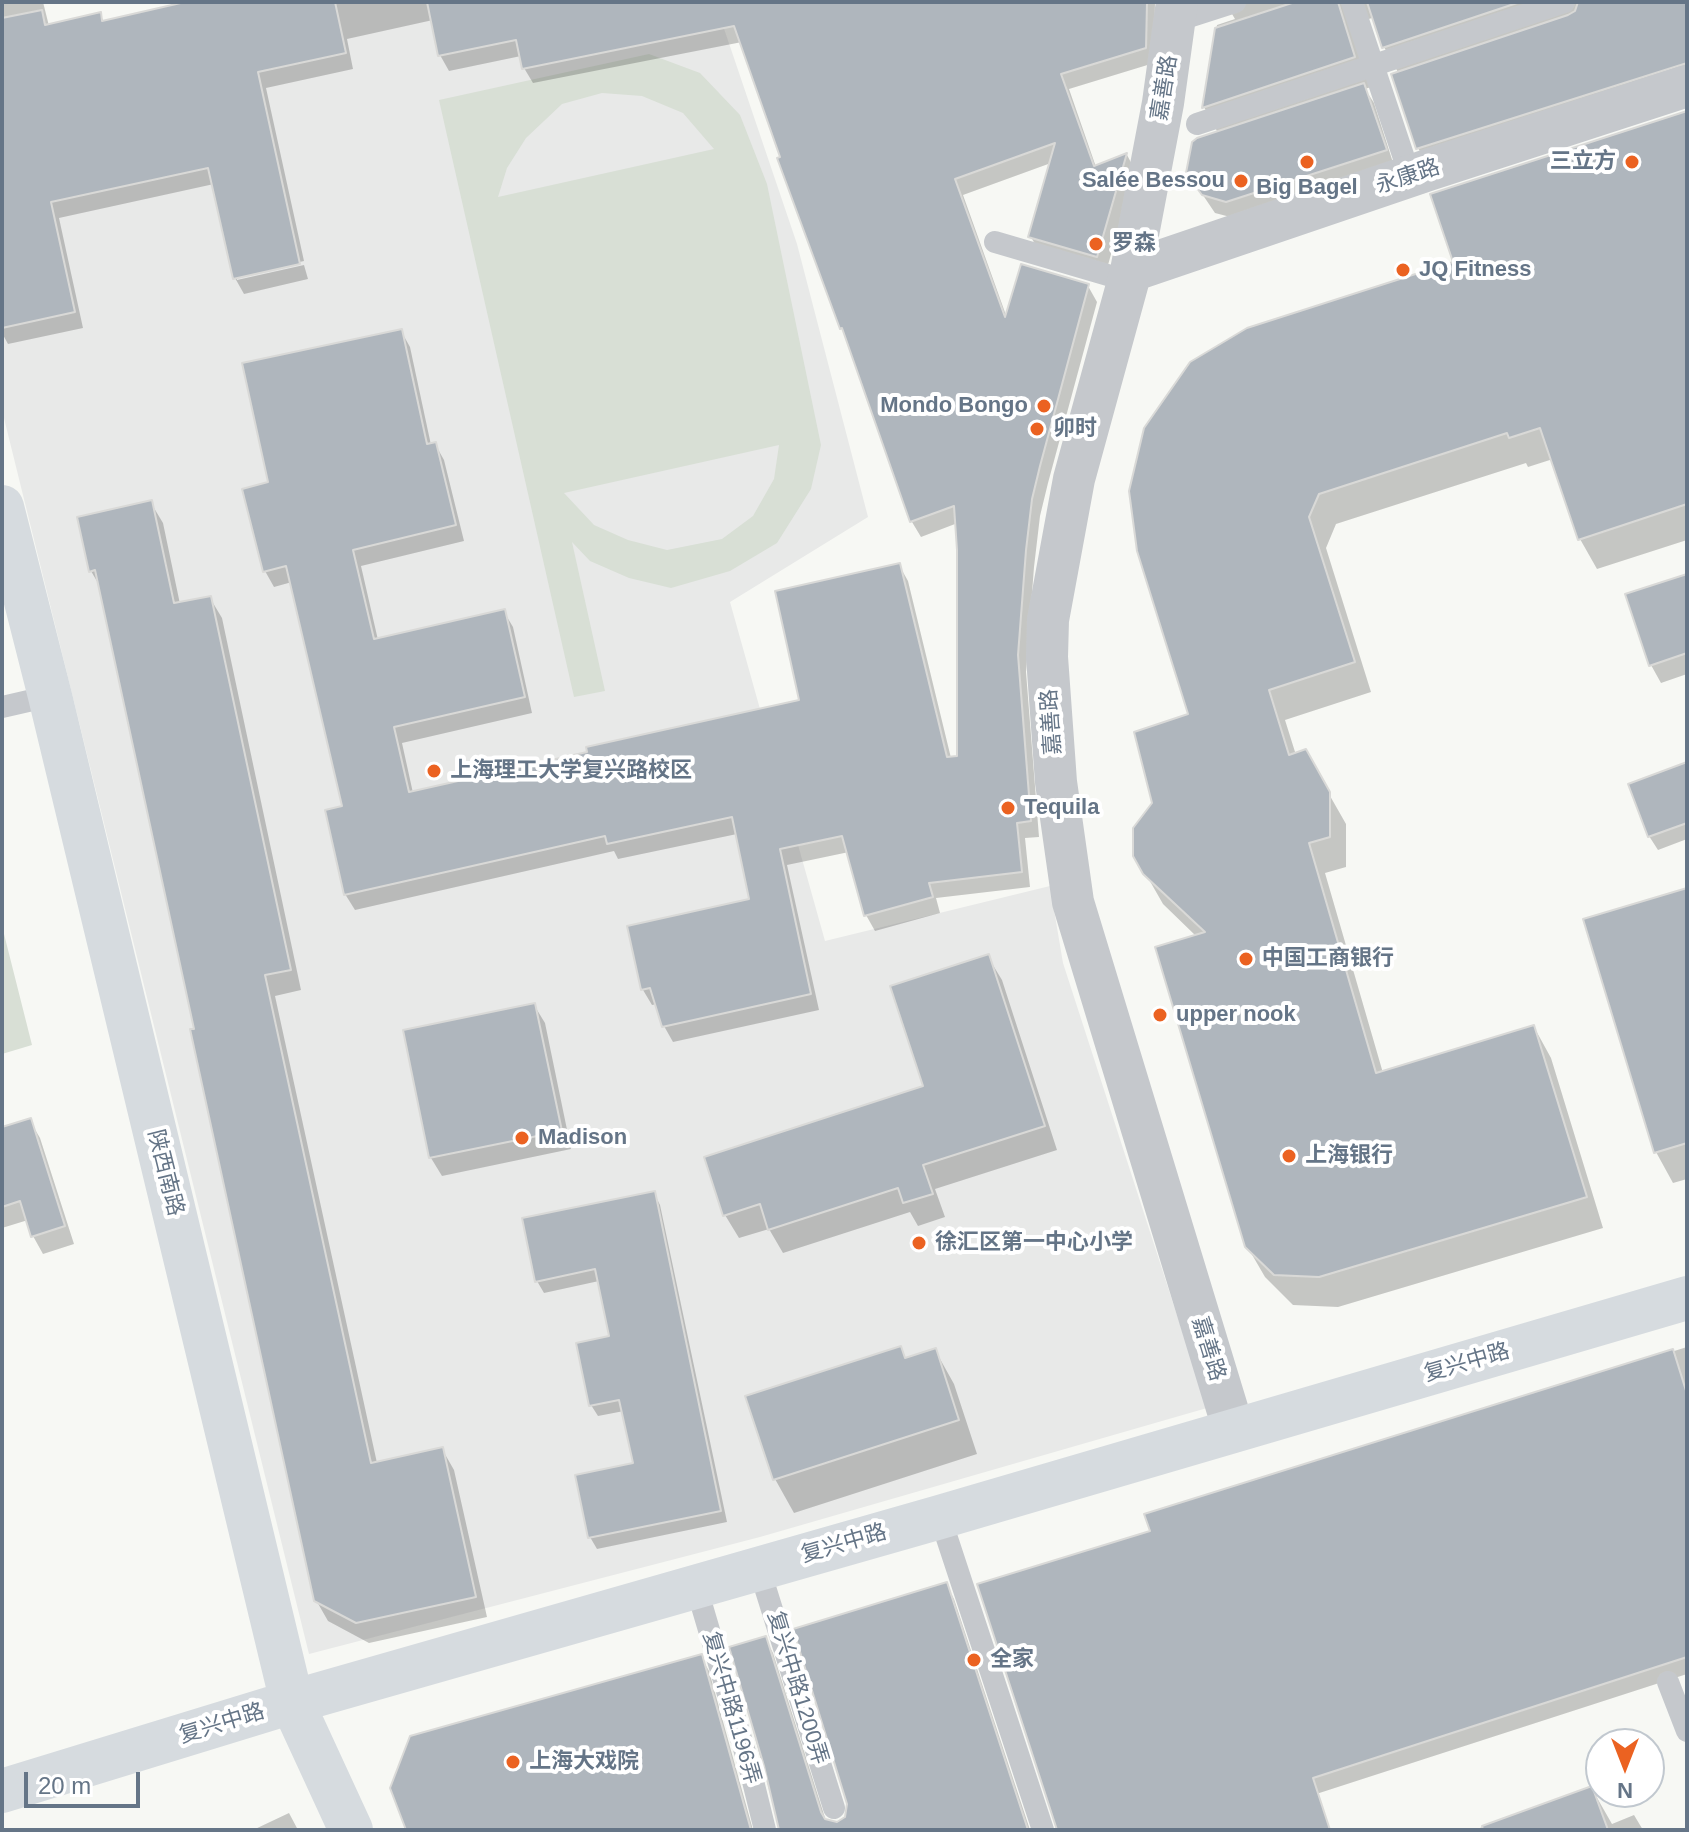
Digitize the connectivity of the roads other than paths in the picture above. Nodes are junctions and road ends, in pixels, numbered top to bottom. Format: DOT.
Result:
graph roads {
  1 [pos="1235,2"];
  2 [pos="1352,2"];
  3 [pos="1564,2"];
  4 [pos="1176,11"];
  5 [pos="1373,66"];
  6 [pos="1687,86"];
  7 [pos="1197,124"];
  8 [pos="1410,176"];
  9 [pos="995,242"];
  10 [pos="1130,276"];
  11 [pos="2,507"];
  12 [pos="50,696"];
  13 [pos="2,707"];
  14 [pos="1684,1309"];
  15 [pos="1234,1431"];
  16 [pos="940,1517"];
  17 [pos="759,1568"];
  18 [pos="696,1586"];
  19 [pos="1668,1682"];
  20 [pos="292,1702"];
  21 [pos="1687,1731"];
  22 [pos="2,1791"];
  23 [pos="834,1808"];
  24 [pos="351,1830"];
  25 [pos="765,1830"];
  26 [pos="1043,1830"];
  1 -- 4 [label="lane"];
  2 -- 5 [label="lane"];
  3 -- 5 [label="lane"];
  4 -- 10 [label="street, 嘉善路"];
  5 -- 7 [label="lane"];
  5 -- 8 [label="lane"];
  6 -- 8 [label="street, 永康路"];
  8 -- 10 [label="street, 永康路"];
  9 -- 10 [label="lane"];
  10 -- 15 [label="street, 嘉善路"];
  11 -- 12 [label="main road, 陕西南路"];
  12 -- 13 [label="lane"];
  12 -- 20 [label="main road, 陕西南路"];
  14 -- 15 [label="main road, 复兴中路"];
  15 -- 16 [label="main road, 复兴中路"];
  16 -- 17 [label="main road, 复兴中路"];
  16 -- 26 [label="lane"];
  17 -- 18 [label="main road, 复兴中路"];
  17 -- 23 [label="lane, 复兴中路1200弄"];
  18 -- 20 [label="main road, 复兴中路"];
  18 -- 25 [label="lane, 复兴中路1196弄"];
  19 -- 21 [label="lane"];
  20 -- 22 [label="main road, 复兴中路"];
  20 -- 24 [label="main road, 陕西南路"];
}
